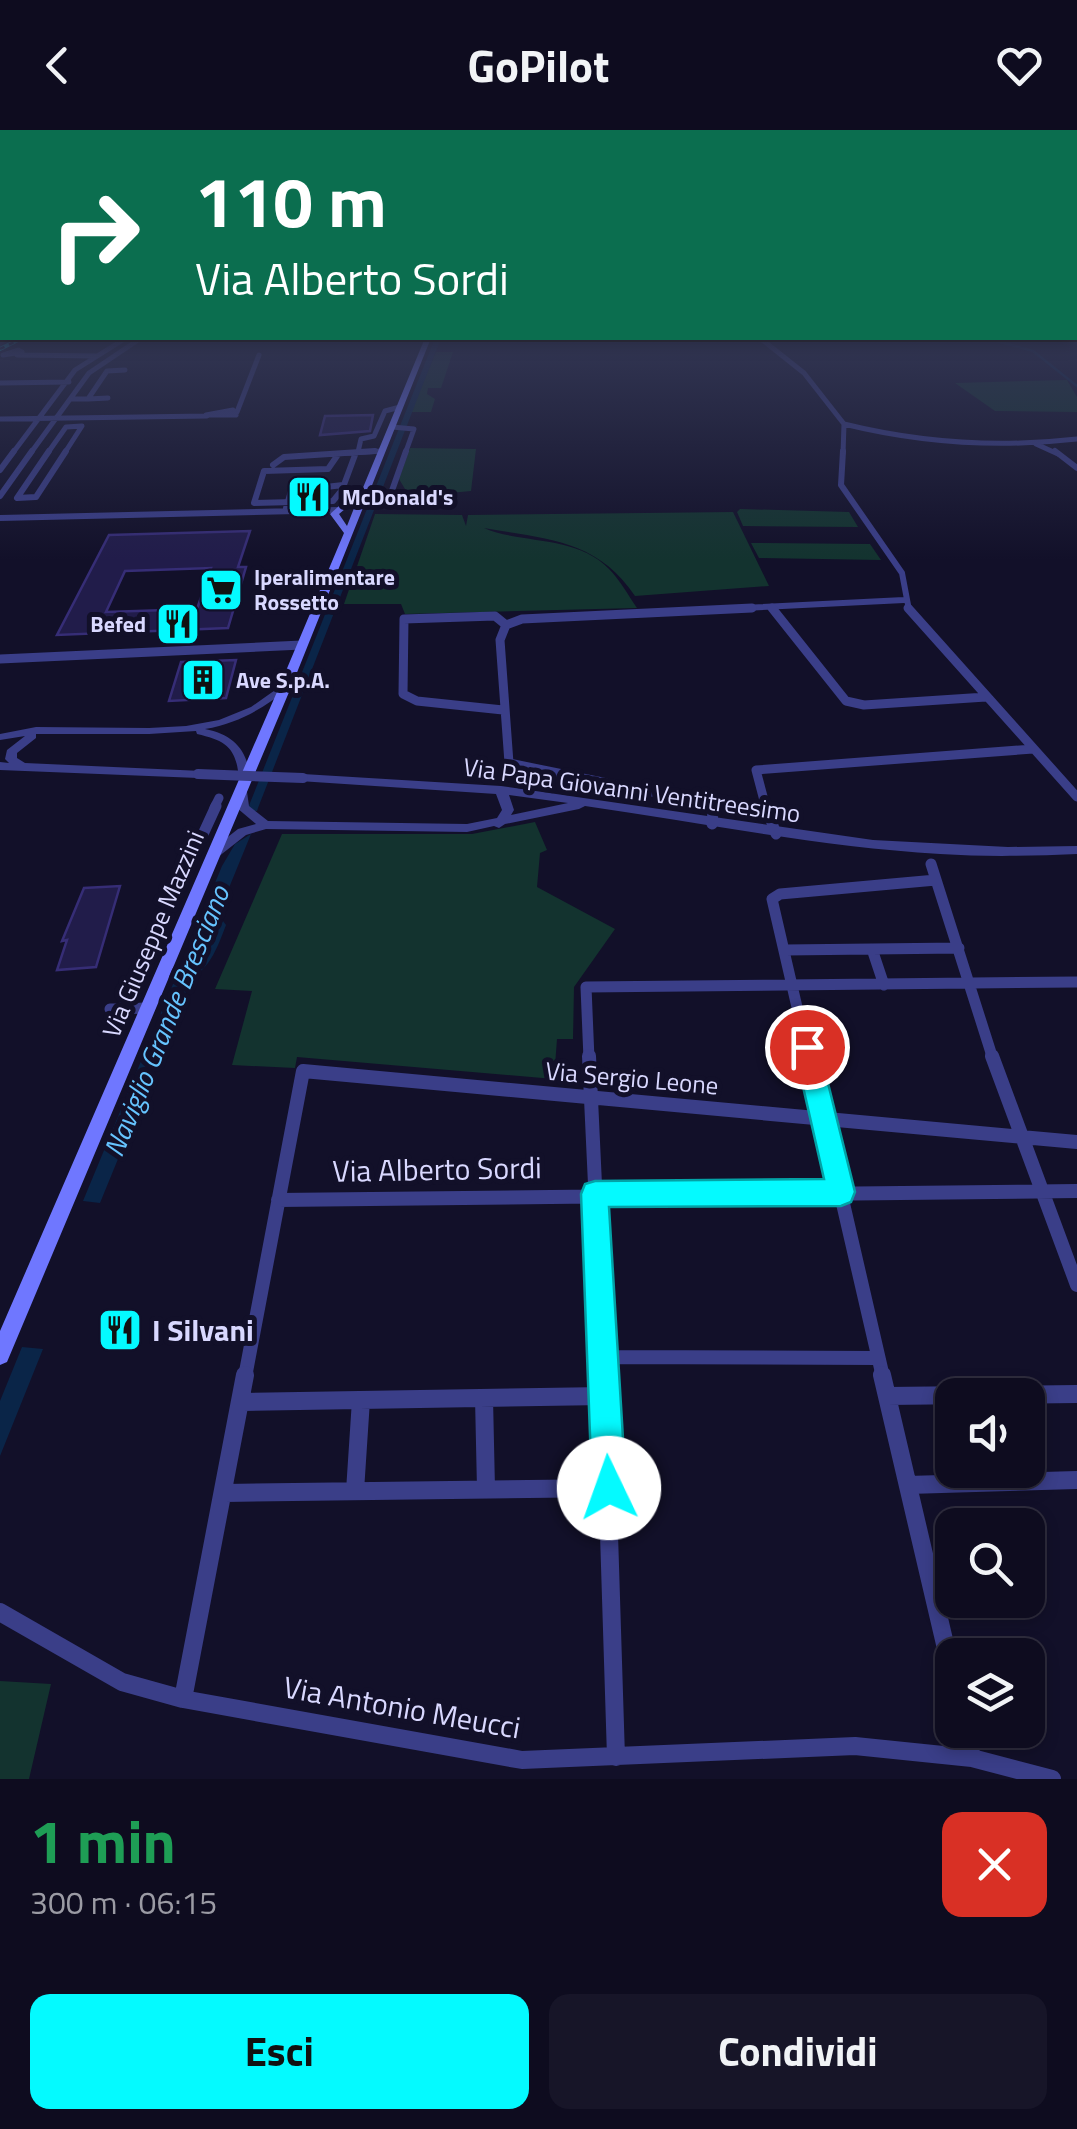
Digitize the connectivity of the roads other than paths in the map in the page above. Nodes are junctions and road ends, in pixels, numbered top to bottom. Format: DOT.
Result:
graph roads {
  1 [pos="47,407"];
  2 [pos="65,407"];
  3 [pos="237,407"];
  4 [pos="400,407"];
  5 [pos="830,407"];
  6 [pos="58,417"];
  7 [pos="39,418"];
  8 [pos="0,419"];
  9 [pos="143,419"];
  10 [pos="189,421"];
  11 [pos="95,424"];
  12 [pos="844,424"];
  13 [pos="395,427"];
  14 [pos="1077,439"];
  15 [pos="1036,444"];
  16 [pos="382,452"];
  17 [pos="356,453"];
  18 [pos="336,456"];
  19 [pos="62,457"];
  20 [pos="26,458"];
  21 [pos="44,458"];
  22 [pos="4,459"];
  23 [pos="274,466"];
  24 [pos="1077,468"];
  25 [pos="0,470"];
  26 [pos="374,472"];
  27 [pos="0,496"];
  28 [pos="389,499"];
  29 [pos="286,508"];
  30 [pos="340,514"];
  31 [pos="355,514"];
  32 [pos="0,518"];
  33 [pos="346,530"];
  34 [pos="904,600"];
  35 [pos="772,607"];
  36 [pos="506,624"];
  37 [pos="302,645"];
  38 [pos="0,659"];
  39 [pos="286,686"];
  40 [pos="986,697"];
  41 [pos="502,710"];
  42 [pos="180,730"];
  43 [pos="31,732"];
  44 [pos="46,732"];
  45 [pos="0,737"];
  46 [pos="0,746"];
  47 [pos="1032,749"];
  48 [pos="0,766"];
  49 [pos="23,768"];
  50 [pos="243,786"];
  51 [pos="501,790"];
  52 [pos="1077,797"];
  53 [pos="220,798"];
  54 [pos="595,803"];
  55 [pos="499,824"];
  56 [pos="712,824"];
  57 [pos="266,826"];
  58 [pos="776,834"];
  59 [pos="911,850"];
  60 [pos="1077,850"];
  61 [pos="939,851"];
  62 [pos="214,854"];
  63 [pos="931,864"];
  64 [pos="936,880"];
  65 [pos="959,948"];
  66 [pos="872,949"];
  67 [pos="785,950"];
  68 [pos="148,953"];
  69 [pos="171,955"];
  70 [pos="1077,982"];
  71 [pos="884,984"];
  72 [pos="966,984"];
  73 [pos="793,985"];
  74 [pos="148,1008"];
  75 [pos="588,1097"];
  76 [pos="823,1117"];
  77 [pos="1018,1135"];
  78 [pos="1077,1142"];
  79 [pos="1040,1190"];
  80 [pos="1077,1191"];
  81 [pos="841,1192"];
  82 [pos="595,1194"];
  83 [pos="278,1200"];
  84 [pos="1077,1285"];
  85 [pos="0,1355"];
  86 [pos="603,1357"];
  87 [pos="878,1358"];
  88 [pos="1045,1394"];
  89 [pos="1077,1394"];
  90 [pos="935,1395"];
  91 [pos="604,1396"];
  92 [pos="887,1396"];
  93 [pos="484,1398"];
  94 [pos="361,1400"];
  95 [pos="242,1402"];
  96 [pos="1045,1477"];
  97 [pos="1077,1480"];
  98 [pos="935,1483"];
  99 [pos="908,1485"];
  100 [pos="609,1488"];
  101 [pos="486,1490"];
  102 [pos="355,1491"];
  103 [pos="225,1493"];
  104 [pos="0,1612"];
  105 [pos="944,1638"];
  106 [pos="183,1699"];
  107 [pos="970,1748"];
  108 [pos="616,1757"];
  109 [pos="972,1758"];
  110 [pos="1052,1779"];
  1 -- 7 [label="street"];
  2 -- 6 [label="street"];
  3 -- 9 [label="street"];
  4 -- 13 [label="main road"];
  4 -- 17 [label="street"];
  5 -- 12 [label="street"];
  6 -- 7 [label="street"];
  6 -- 9 [label="street"];
  6 -- 20 [label="street"];
  7 -- 8 [label="street"];
  7 -- 22 [label="street"];
  9 -- 10 [label="street"];
  9 -- 11 [label="street"];
  12 -- 15 [label="street"];
  12 -- 34 [label="street"];
  13 -- 16 [label="main road"];
  13 -- 28 [label="street"];
  14 -- 15 [label="street"];
  15 -- 24 [label="street"];
  16 -- 17 [label="street"];
  16 -- 26 [label="main road"];
  17 -- 18 [label="street"];
  17 -- 29 [label="street"];
  18 -- 23 [label="street"];
  18 -- 29 [label="street"];
  19 -- 21 [label="street"];
  19 -- 21 [label="street"];
  19 -- 21 [label="street"];
  20 -- 21 [label="street"];
  20 -- 22 [label="street"];
  20 -- 27 [label="street"];
  22 -- 25 [label="street"];
  26 -- 30 [label="main road"];
  26 -- 31 [label="main road, Via Giuseppe Mazzini"];
  29 -- 30 [label="street"];
  29 -- 32 [label="street"];
  30 -- 31 [label="main road"];
  30 -- 33 [label="main road"];
  31 -- 33 [label="main road, Via Giuseppe Mazzini"];
  33 -- 37 [label="main road, Via Giuseppe Mazzini"];
  34 -- 35 [label="street"];
  34 -- 40 [label="street"];
  35 -- 36 [label="street"];
  35 -- 40 [label="street"];
  36 -- 41 [label="street"];
  36 -- 41 [label="street"];
  37 -- 38 [label="street"];
  37 -- 39 [label="main road, Via Giuseppe Mazzini"];
  39 -- 42 [label="street"];
  39 -- 50 [label="main road, Via Giuseppe Mazzini"];
  40 -- 47 [label="street"];
  41 -- 56 [label="street"];
  42 -- 44 [label="street"];
  42 -- 50 [label="street"];
  43 -- 44 [label="street"];
  43 -- 45 [label="street"];
  43 -- 46 [label="street"];
  44 -- 49 [label="street"];
  47 -- 52 [label="street"];
  47 -- 58 [label="street"];
  48 -- 49 [label="street, Via Papa Giovanni Ventitreesimo"];
  49 -- 51 [label="street, Via Papa Giovanni Ventitreesimo, bridge"];
  50 -- 57 [label="street"];
  50 -- 62 [label="main road, Via Giuseppe Mazzini"];
  51 -- 54 [label="street, Via Papa Giovanni Ventitreesimo"];
  51 -- 55 [label="street"];
  53 -- 68 [label="street"];
  54 -- 55 [label="street"];
  54 -- 56 [label="street, Via Papa Giovanni Ventitreesimo"];
  55 -- 57 [label="street"];
  56 -- 58 [label="street, Via Papa Giovanni Ventitreesimo"];
  57 -- 62 [label="street"];
  58 -- 59 [label="street, Via Papa Giovanni Ventitreesimo"];
  59 -- 61 [label="street, Via Papa Giovanni Ventitreesimo"];
  59 -- 63 [label="street"];
  60 -- 61 [label="street, Via Papa Giovanni Ventitreesimo"];
  61 -- 63 [label="street"];
  62 -- 69 [label="main road, Via Giuseppe Mazzini"];
  63 -- 64 [label="street"];
  64 -- 65 [label="street"];
  64 -- 67 [label="street"];
  65 -- 66 [label="street"];
  65 -- 72 [label="street"];
  66 -- 67 [label="street"];
  66 -- 71 [label="street"];
  67 -- 73 [label="street"];
  68 -- 69 [label="street"];
  68 -- 74 [label="street"];
  69 -- 74 [label="main road, Via Giuseppe Mazzini"];
  70 -- 72 [label="street"];
  71 -- 72 [label="street"];
  71 -- 73 [label="street"];
  72 -- 77 [label="street"];
  73 -- 75 [label="street"];
  73 -- 76 [label="street"];
  74 -- 85 [label="main road, Via Giuseppe Mazzini"];
  75 -- 76 [label="street, Via Sergio Leone"];
  75 -- 82 [label="street"];
  75 -- 83 [label="street, Via Sergio Leone"];
  76 -- 77 [label="street, Via Sergio Leone"];
  76 -- 81 [label="street"];
  77 -- 78 [label="street, Via Sergio Leone"];
  77 -- 79 [label="street"];
  79 -- 80 [label="street, Via Alberto Sordi"];
  79 -- 81 [label="street, Via Alberto Sordi"];
  79 -- 84 [label="street"];
  81 -- 82 [label="street, Via Alberto Sordi"];
  81 -- 87 [label="street"];
  82 -- 83 [label="street, Via Alberto Sordi"];
  82 -- 86 [label="street"];
  83 -- 95 [label="street"];
  86 -- 87 [label="street"];
  86 -- 91 [label="street"];
  87 -- 92 [label="street"];
  88 -- 89 [label="street"];
  90 -- 92 [label="street"];
  91 -- 93 [label="street"];
  91 -- 100 [label="street"];
  92 -- 99 [label="street"];
  93 -- 94 [label="street"];
  93 -- 101 [label="street"];
  94 -- 95 [label="street"];
  94 -- 102 [label="street"];
  95 -- 103 [label="street"];
  96 -- 97 [label="street"];
  98 -- 99 [label="street"];
  99 -- 105 [label="street"];
  100 -- 101 [label="street"];
  100 -- 108 [label="street"];
  101 -- 102 [label="street"];
  102 -- 103 [label="street"];
  103 -- 106 [label="street"];
  104 -- 106 [label="street, Via Antonio Meucci"];
  106 -- 108 [label="street, Via Antonio Meucci"];
  107 -- 109 [label="street"];
  108 -- 109 [label="street, Via Antonio Meucci"];
  109 -- 110 [label="street, Via Antonio Meucci"];
}
